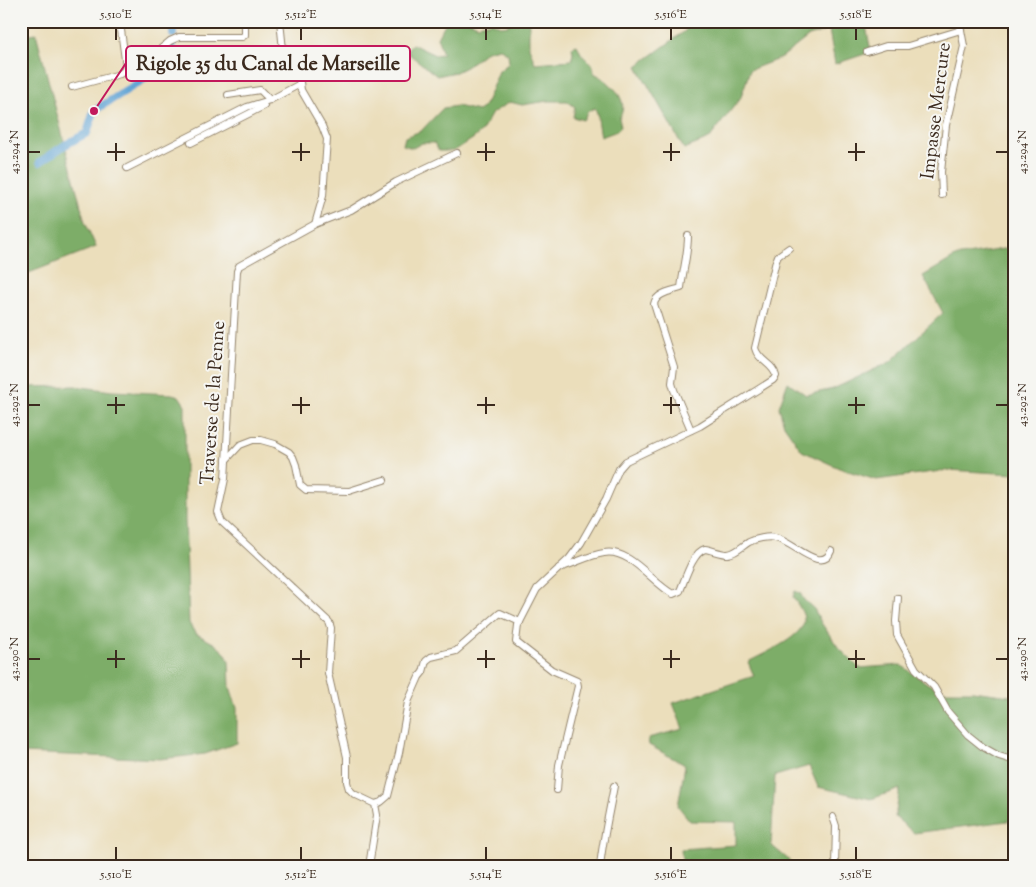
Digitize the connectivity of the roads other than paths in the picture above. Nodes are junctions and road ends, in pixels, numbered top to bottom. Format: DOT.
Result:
graph roads {
  1 [pos="245,21"];
  2 [pos="280,21"];
  3 [pos="960,21"];
  4 [pos="121,30"];
  5 [pos="961,30"];
  6 [pos="867,52"];
  7 [pos="126,67"];
  8 [pos="300,84"];
  9 [pos="72,87"];
  10 [pos="228,95"];
  11 [pos="270,100"];
  12 [pos="191,143"];
  13 [pos="457,153"];
  14 [pos="127,168"];
  15 [pos="942,195"];
  16 [pos="315,224"];
  17 [pos="688,236"];
  18 [pos="790,248"];
  19 [pos="691,430"];
  20 [pos="226,460"];
  21 [pos="384,480"];
  22 [pos="831,551"];
  23 [pos="558,568"];
  24 [pos="898,598"];
  25 [pos="520,622"];
  26 [pos="1015,761"];
  27 [pos="614,786"];
  28 [pos="557,790"];
  29 [pos="375,804"];
  30 [pos="833,817"];
  31 [pos="369,866"];
  32 [pos="600,866"];
  33 [pos="835,866"];
  1 -- 7 [label="street"];
  2 -- 8 [label="street"];
  3 -- 5 [label="street, Impasse Mercure"];
  4 -- 7 [label="street"];
  5 -- 6 [label="street"];
  5 -- 15 [label="street, Impasse Mercure"];
  7 -- 9 [label="street"];
  8 -- 11 [label="street"];
  8 -- 16 [label="street"];
  10 -- 11 [label="street"];
  11 -- 12 [label="street"];
  11 -- 14 [label="street"];
  13 -- 16 [label="street"];
  16 -- 20 [label="street, Traverse de la Penne"];
  17 -- 19 [label="street"];
  18 -- 19 [label="street"];
  19 -- 23 [label="street"];
  20 -- 21 [label="street"];
  20 -- 29 [label="street, Traverse de la Penne"];
  22 -- 23 [label="street"];
  23 -- 25 [label="street"];
  24 -- 26 [label="street"];
  25 -- 28 [label="street"];
  25 -- 29 [label="street"];
  27 -- 32 [label="street"];
  29 -- 31 [label="street"];
  30 -- 33 [label="street"];
}
